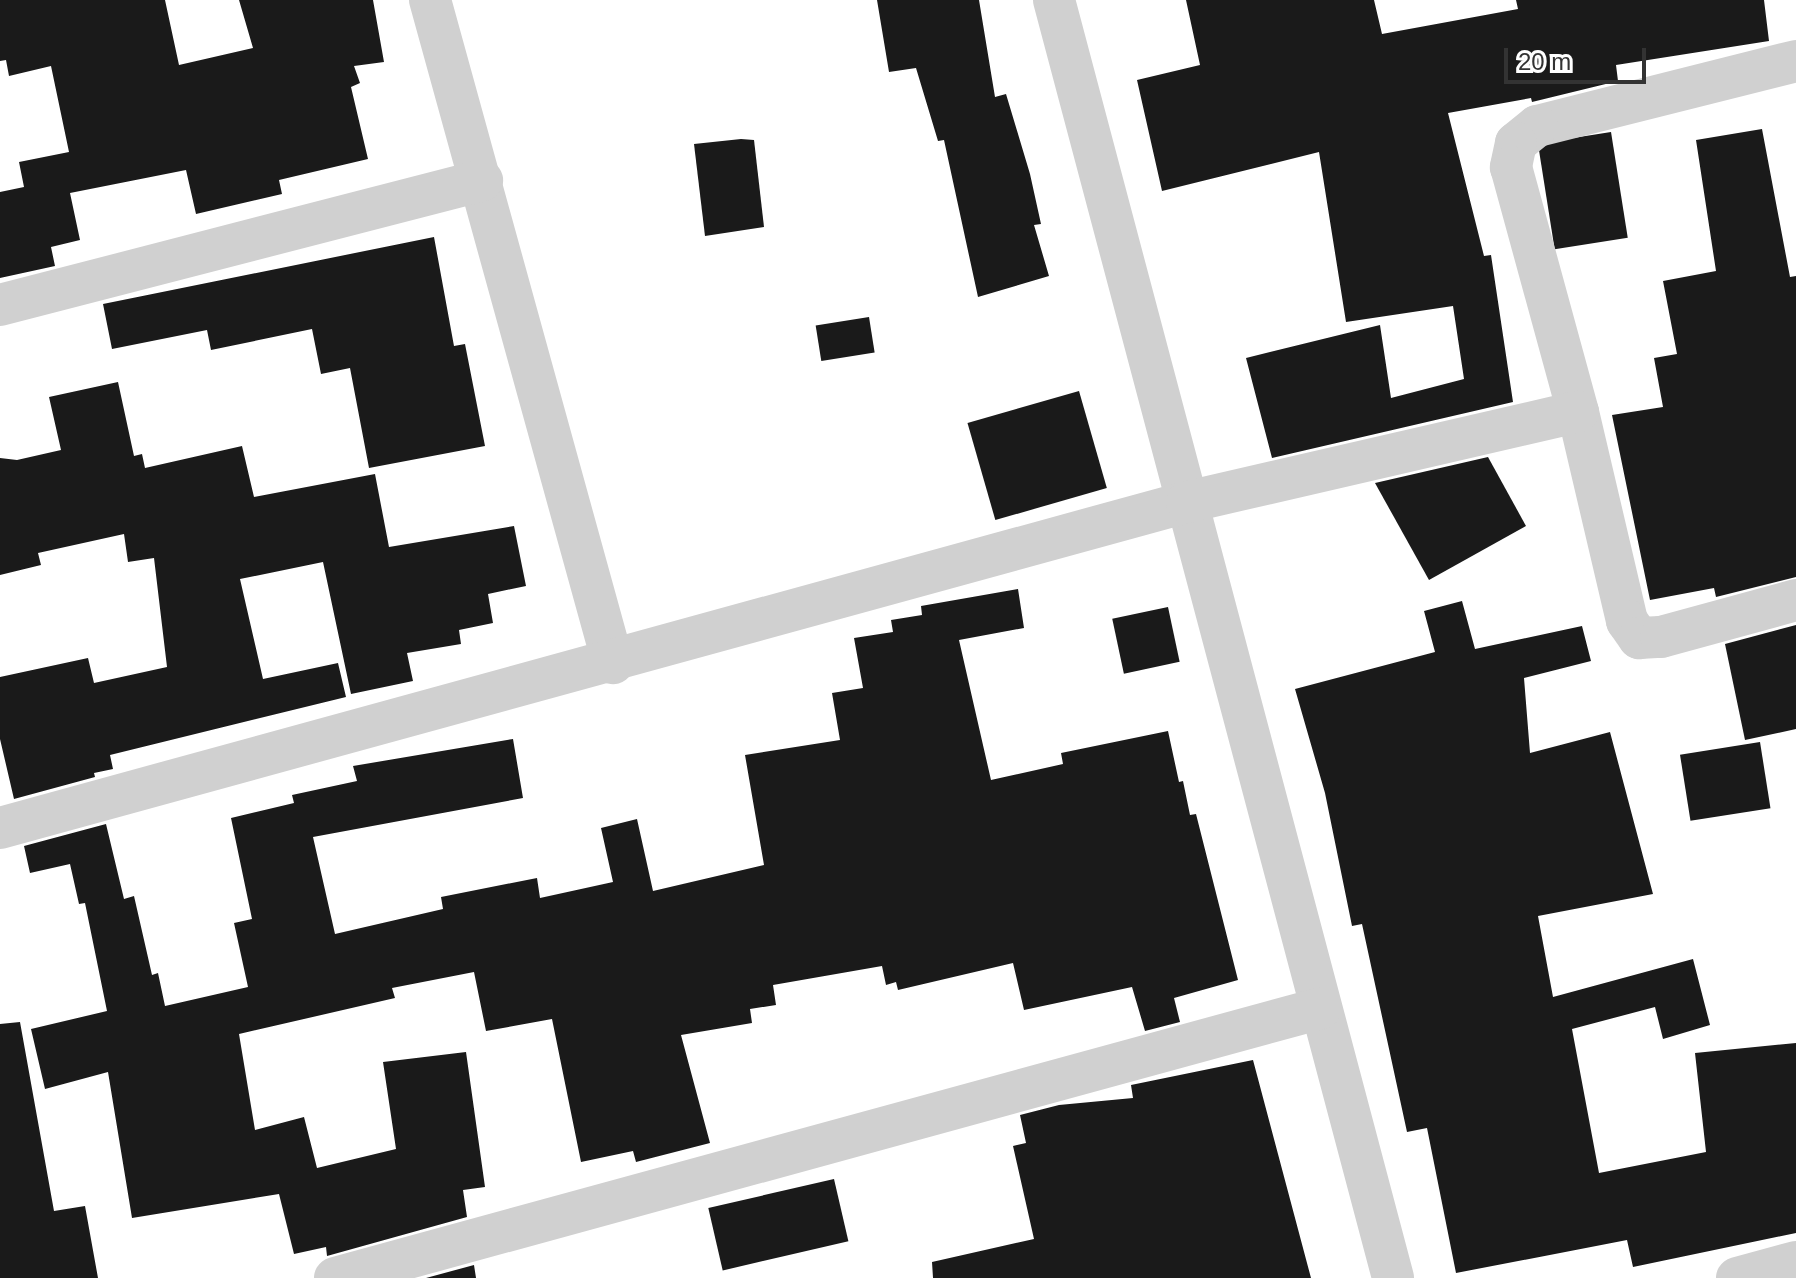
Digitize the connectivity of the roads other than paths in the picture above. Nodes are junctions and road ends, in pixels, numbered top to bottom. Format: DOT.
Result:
graph roads {
  1 [pos="430,0"];
  2 [pos="1054,0"];
  3 [pos="1796,61"];
  4 [pos="482,180"];
  5 [pos="0,305"];
  6 [pos="1578,412"];
  7 [pos="1187,502"];
  8 [pos="1796,600"];
  9 [pos="613,663"];
  10 [pos="0,828"];
  11 [pos="1321,1008"];
  12 [pos="1796,1262"];
  13 [pos="335,1278"];
  14 [pos="1393,1278"];
  15 [pos="1737,1278"];
  1 -- 4 [label="street"];
  2 -- 7 [label="street"];
  3 -- 6 [label="street"];
  4 -- 5 [label="street"];
  4 -- 9 [label="street"];
  6 -- 7 [label="street"];
  6 -- 8 [label="street"];
  7 -- 9 [label="street"];
  7 -- 11 [label="street"];
  9 -- 10 [label="street"];
  11 -- 13 [label="street"];
  11 -- 14 [label="street"];
  12 -- 15 [label="street"];
}
